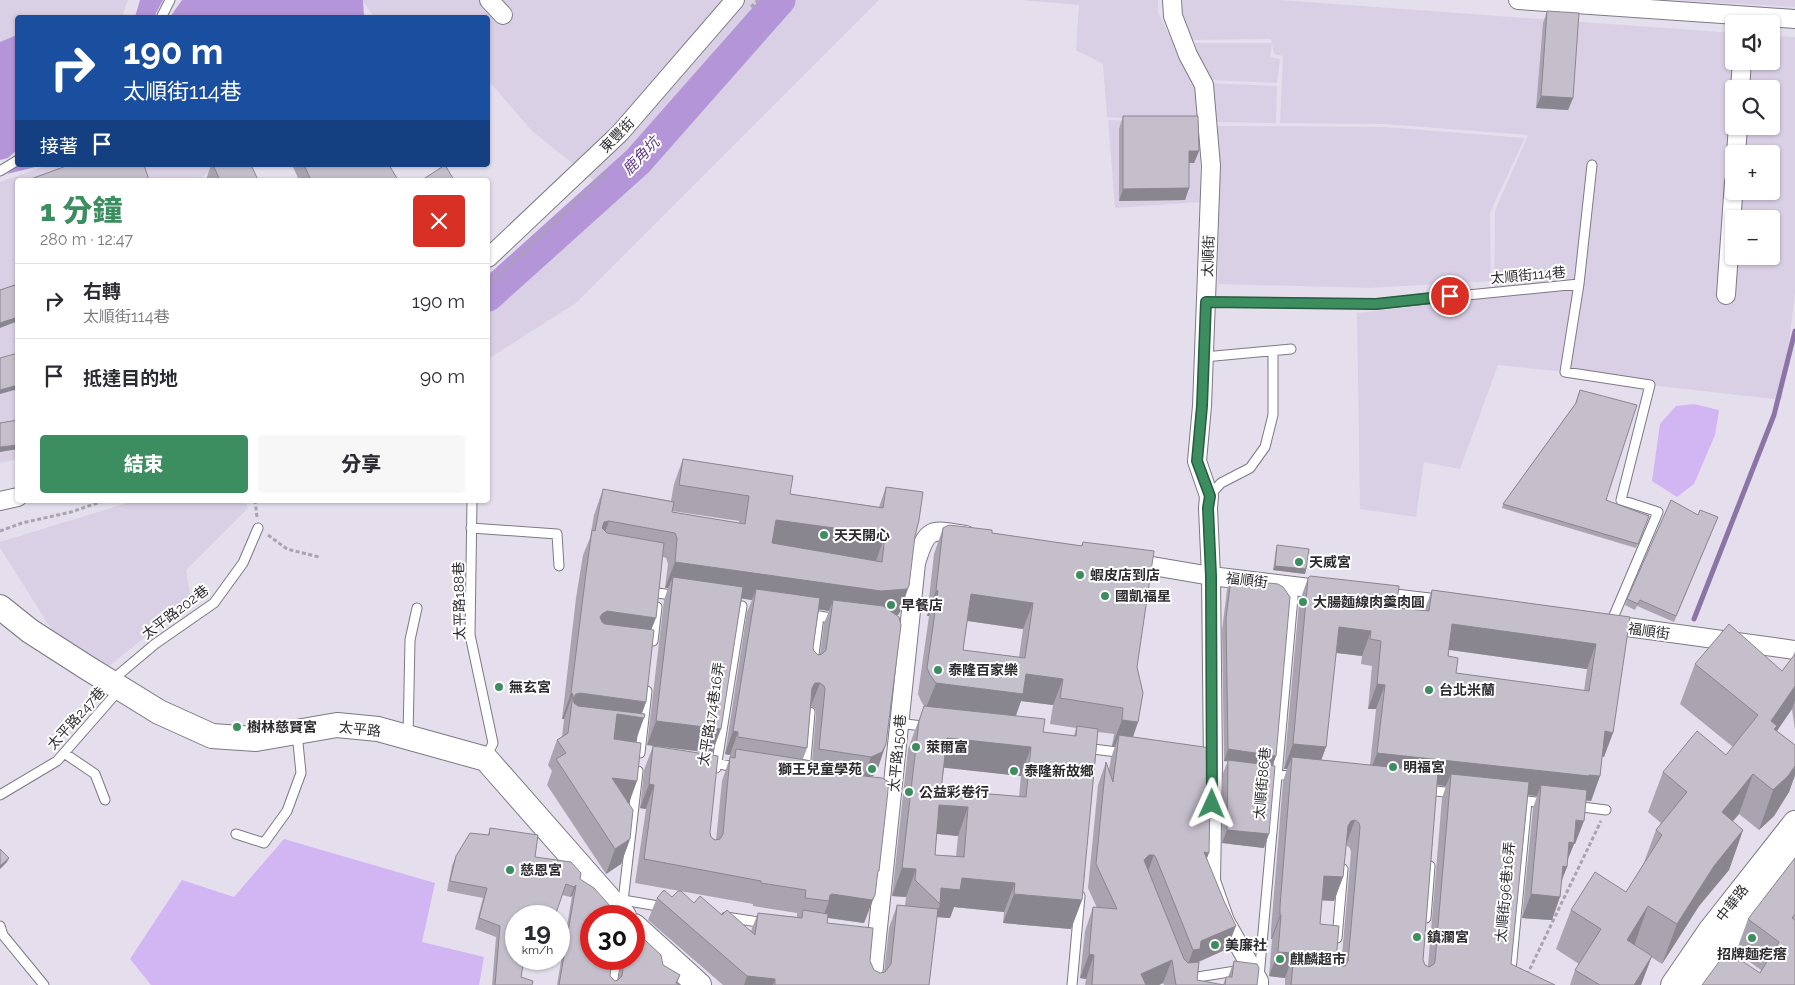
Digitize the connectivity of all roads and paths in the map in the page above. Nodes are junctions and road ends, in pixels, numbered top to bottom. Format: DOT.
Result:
graph roads {
  1 [pos="170,0"];
  2 [pos="489,0"];
  3 [pos="735,0"];
  4 [pos="1172,0"];
  5 [pos="1518,0"];
  6 [pos="1559,1"];
  7 [pos="1697,6"];
  8 [pos="162,15"];
  9 [pos="503,15"];
  10 [pos="1728,15"];
  11 [pos="1780,19"];
  12 [pos="1795,19"];
  13 [pos="15,162"];
  14 [pos="1592,165"];
  15 [pos="0,171"];
  16 [pos="1733,200"];
  17 [pos="490,256"];
  18 [pos="1579,284"];
  19 [pos="1726,295"];
  20 [pos="1206,302"];
  21 [pos="1291,349"];
  22 [pos="1273,351"];
  23 [pos="1204,357"];
  24 [pos="1210,496"];
  25 [pos="15,498"];
  26 [pos="0,501"];
  27 [pos="97,503"];
  28 [pos="472,503"];
  29 [pos="258,528"];
  30 [pos="471,528"];
  31 [pos="0,531"];
  32 [pos="987,538"];
  33 [pos="319,557"];
  34 [pos="1114,560"];
  35 [pos="559,566"];
  36 [pos="1211,576"];
  37 [pos="659,583"];
  38 [pos="1294,586"];
  39 [pos="658,592"];
  40 [pos="686,597"];
  41 [pos="742,606"];
  42 [pos="0,607"];
  43 [pos="1462,607"];
  44 [pos="417,608"];
  45 [pos="846,620"];
  46 [pos="1590,623"];
  47 [pos="1610,625"];
  48 [pos="652,650"];
  49 [pos="1795,650"];
  50 [pos="812,672"];
  51 [pos="649,678"];
  52 [pos="115,685"];
  53 [pos="810,712"];
  54 [pos="899,723"];
  55 [pos="938,728"];
  56 [pos="296,732"];
  57 [pos="408,737"];
  58 [pos="1075,747"];
  59 [pos="64,753"];
  60 [pos="640,754"];
  61 [pos="649,755"];
  62 [pos="1134,755"];
  63 [pos="486,759"];
  64 [pos="698,761"];
  65 [pos="717,763"];
  66 [pos="746,769"];
  67 [pos="1258,772"];
  68 [pos="1276,774"];
  69 [pos="795,777"];
  70 [pos="1304,777"];
  71 [pos="715,782"];
  72 [pos="1418,789"];
  73 [pos="1464,794"];
  74 [pos="0,795"];
  75 [pos="1509,799"];
  76 [pos="105,800"];
  77 [pos="1527,801"];
  78 [pos="1557,804"];
  79 [pos="1567,806"];
  80 [pos="1606,810"];
  81 [pos="1795,823"];
  82 [pos="236,834"];
  83 [pos="1795,854"];
  84 [pos="1431,856"];
  85 [pos="1344,860"];
  86 [pos="1777,874"];
  87 [pos="1081,890"];
  88 [pos="616,905"];
  89 [pos="626,905"];
  90 [pos="671,908"];
  91 [pos="645,912"];
  92 [pos="719,916"];
  93 [pos="777,925"];
  94 [pos="0,926"];
  95 [pos="1425,930"];
  96 [pos="645,934"];
  97 [pos="1336,947"];
  98 [pos="614,970"];
  99 [pos="1178,971"];
  100 [pos="1527,976"];
  101 [pos="1257,978"];
  102 [pos="44,985"];
  103 [pos="612,985"];
  104 [pos="698,985"];
  105 [pos="872,985"];
  106 [pos="1072,985"];
  107 [pos="1513,985"];
  108 [pos="1673,985"];
  109 [pos="1697,985"];
  1 -- 8 [label="lane"];
  2 -- 9 [label="street"];
  3 -- 17 [label="street, 東豐街"];
  4 -- 20 [label="street, 太順街"];
  5 -- 6 [label="street"];
  6 -- 7 [label="street"];
  7 -- 10 [label="street"];
  11 -- 12 [label="street"];
  13 -- 15 [label="lane"];
  14 -- 18 [label="lane"];
  16 -- 19 [label="street"];
  18 -- 20 [label="lane, 太順街114巷"];
  18 -- 47 [label="lane, 太順街114巷"];
  20 -- 23 [label="street, 太順街"];
  21 -- 22 [label="lane"];
  22 -- 23 [label="lane"];
  22 -- 24 [label="lane"];
  23 -- 24 [label="street, 太順街"];
  24 -- 36 [label="street, 太順街"];
  25 -- 26 [label="street"];
  27 -- 31 [label="path"];
  28 -- 30 [label="lane, 太平路188巷"];
  29 -- 33 [label="path"];
  29 -- 52 [label="lane, 太平路202巷"];
  30 -- 35 [label="lane"];
  30 -- 63 [label="lane, 太平路188巷"];
  32 -- 54 [label="street, 太平路150巷"];
  34 -- 36 [label="street, 福順街"];
  36 -- 38 [label="street, 福順街"];
  36 -- 101 [label="street, 太順街"];
  37 -- 39 [label="lane"];
  38 -- 43 [label="street, 福順街"];
  38 -- 68 [label="lane, 太順街86巷"];
  39 -- 40 [label="lane"];
  39 -- 48 [label="lane"];
  41 -- 65 [label="lane, 太平路174巷16弄"];
  42 -- 52 [label="street, 太平路"];
  44 -- 57 [label="lane"];
  45 -- 50 [label="lane"];
  46 -- 47 [label="street, 福順街"];
  47 -- 49 [label="street, 福順街"];
  51 -- 60 [label="lane"];
  52 -- 56 [label="street, 太平路"];
  52 -- 59 [label="lane, 太平路247巷"];
  53 -- 69 [label="lane"];
  54 -- 55 [label="lane"];
  54 -- 105 [label="street, 太平路150巷"];
  56 -- 57 [label="street, 太平路"];
  56 -- 82 [label="lane"];
  57 -- 63 [label="street, 太平路"];
  58 -- 62 [label="lane"];
  59 -- 74 [label="lane, 太平路247巷"];
  59 -- 76 [label="lane"];
  60 -- 61 [label="lane"];
  60 -- 89 [label="lane"];
  63 -- 88 [label="street"];
  64 -- 65 [label="lane"];
  65 -- 66 [label="lane"];
  65 -- 71 [label="lane, 太平路174巷16弄"];
  67 -- 68 [label="lane"];
  68 -- 70 [label="lane"];
  68 -- 101 [label="lane, 太順街86巷"];
  72 -- 73 [label="lane"];
  75 -- 77 [label="lane"];
  77 -- 78 [label="lane"];
  77 -- 107 [label="lane, 太順街96巷16弄"];
  79 -- 80 [label="lane"];
  80 -- 100 [label="path"];
  81 -- 86 [label="street, 中華路"];
  83 -- 86 [label="street, 中華路"];
  84 -- 95 [label="lane"];
  85 -- 97 [label="lane"];
  86 -- 108 [label="street, 中華路"];
  86 -- 109 [label="street, 中華路"];
  87 -- 106 [label="lane"];
  90 -- 91 [label="lane"];
  92 -- 93 [label="lane"];
  94 -- 102 [label="lane"];
  96 -- 104 [label="street"];
  98 -- 103 [label="lane"];
  99 -- 101 [label="lane"];
}
